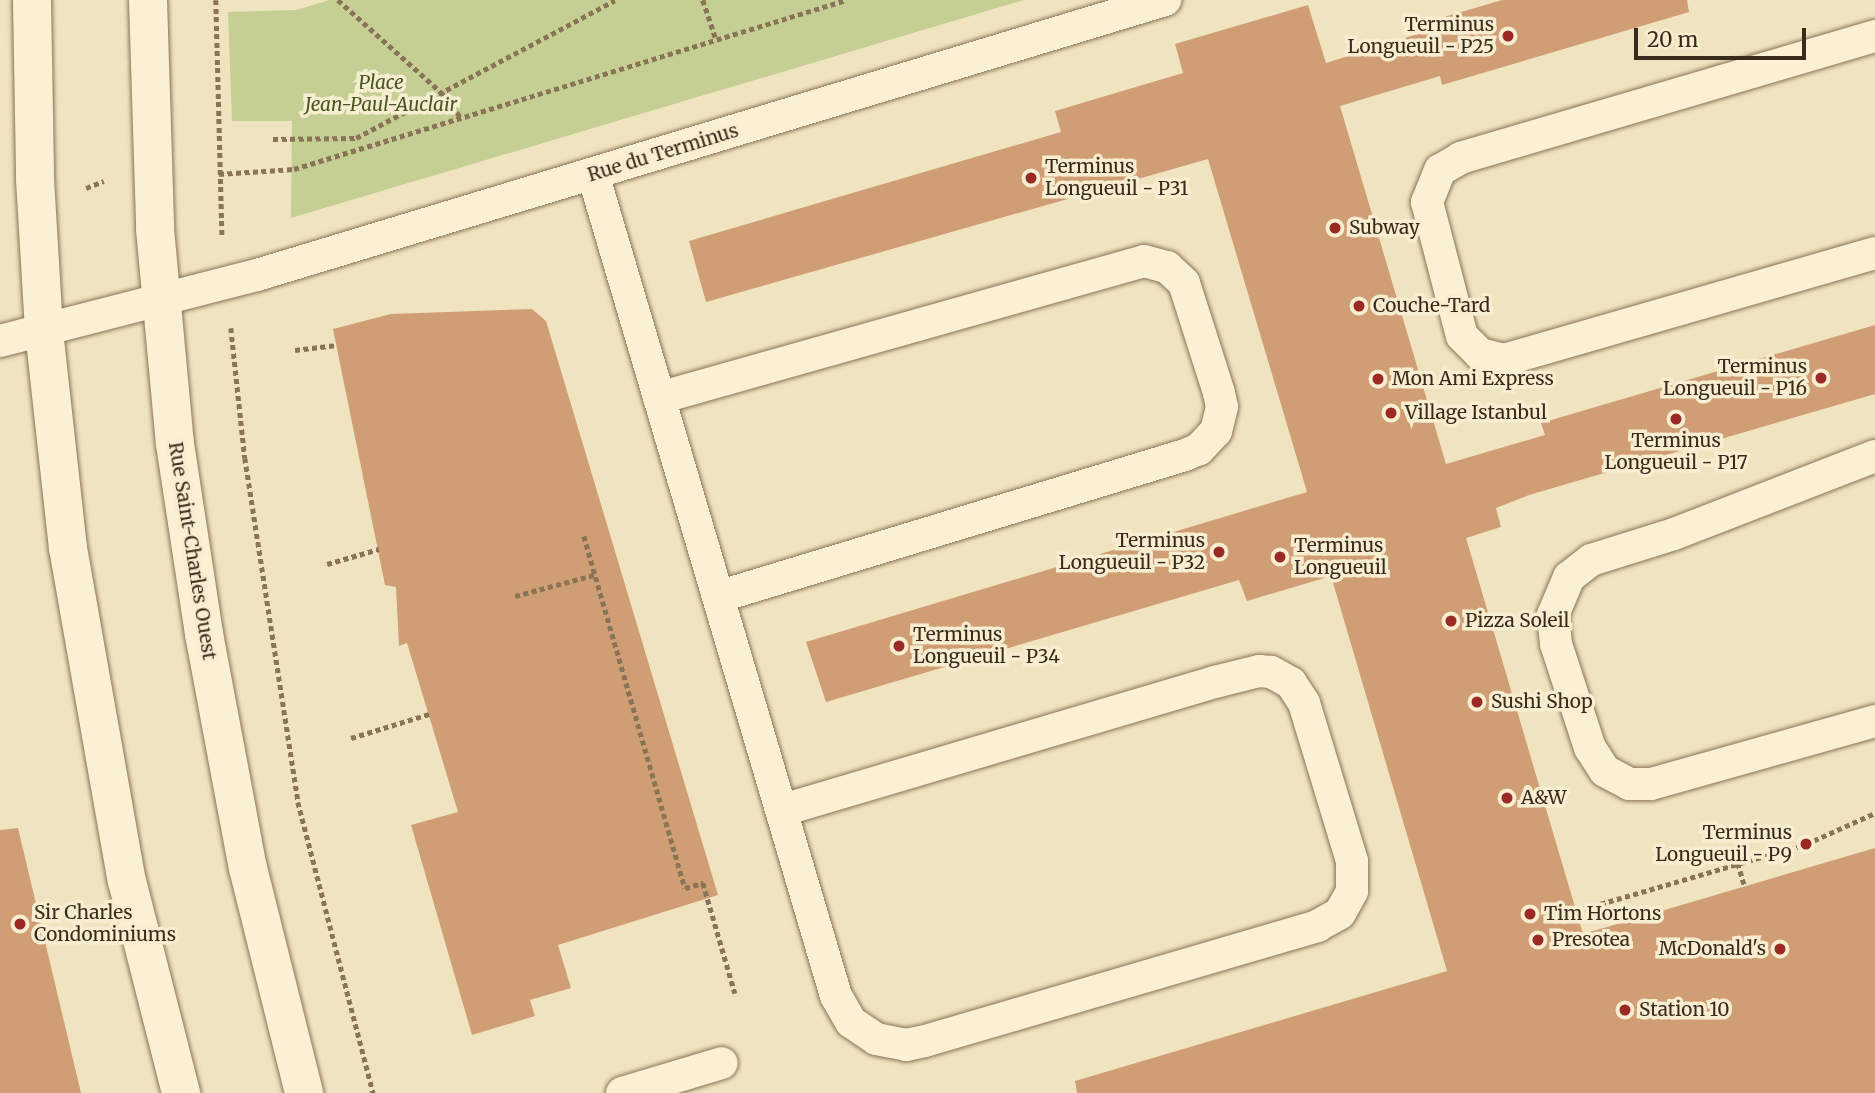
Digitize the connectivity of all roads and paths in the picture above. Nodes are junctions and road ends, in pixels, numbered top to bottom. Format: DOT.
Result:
graph roads {
  1 [pos="32,0"];
  2 [pos="148,0"];
  3 [pos="216,0"];
  4 [pos="338,0"];
  5 [pos="615,0"];
  6 [pos="703,0"];
  7 [pos="846,0"];
  8 [pos="1165,0"];
  9 [pos="1875,36"];
  10 [pos="716,39"];
  11 [pos="441,92"];
  12 [pos="460,116"];
  13 [pos="356,138"];
  14 [pos="273,139"];
  15 [pos="359,148"];
  16 [pos="219,174"];
  17 [pos="593,174"];
  18 [pos="105,181"];
  19 [pos="82,190"];
  20 [pos="219,191"];
  21 [pos="1875,253"];
  22 [pos="159,300"];
  23 [pos="44,331"];
  24 [pos="0,341"];
  25 [pos="337,345"];
  26 [pos="295,351"];
  27 [pos="237,393"];
  28 [pos="659,398"];
  29 [pos="1875,456"];
  30 [pos="584,536"];
  31 [pos="379,549"];
  32 [pos="327,564"];
  33 [pos="594,575"];
  34 [pos="515,596"];
  35 [pos="718,597"];
  36 [pos="429,714"];
  37 [pos="1875,721"];
  38 [pos="351,738"];
  39 [pos="782,810"];
  40 [pos="1875,813"];
  41 [pos="1738,863"];
  42 [pos="1745,887"];
  43 [pos="1576,911"];
  44 [pos="735,993"];
  45 [pos="722,1063"];
  46 [pos="181,1093"];
  47 [pos="304,1093"];
  48 [pos="373,1093"];
  49 [pos="622,1093"];
  1 -- 23 [label="street"];
  2 -- 22 [label="street, Rue Saint-Charles Ouest"];
  3 -- 16 [label="path"];
  4 -- 11 [label="path"];
  5 -- 11 [label="path"];
  6 -- 10 [label="path"];
  7 -- 10 [label="path"];
  8 -- 17 [label="lane, Rue du Terminus"];
  9 -- 21 [label="lane"];
  10 -- 12 [label="path"];
  11 -- 12 [label="path"];
  11 -- 13 [label="path"];
  12 -- 15 [label="path"];
  13 -- 14 [label="path"];
  13 -- 15 [label="path"];
  15 -- 16 [label="path"];
  16 -- 20 [label="path"];
  17 -- 22 [label="lane, Rue du Terminus"];
  17 -- 28 [label="lane"];
  18 -- 19 [label="path"];
  22 -- 23 [label="lane, Rue du Terminus"];
  22 -- 47 [label="street, Rue Saint-Charles Ouest"];
  23 -- 24 [label="lane, Rue du Terminus"];
  23 -- 46 [label="street"];
  25 -- 26 [label="path"];
  27 -- 48 [label="path"];
  28 -- 35 [label="lane"];
  28 -- 35 [label="lane"];
  29 -- 37 [label="lane"];
  30 -- 33 [label="path"];
  31 -- 32 [label="path"];
  33 -- 34 [label="path"];
  33 -- 44 [label="path"];
  35 -- 39 [label="lane"];
  36 -- 38 [label="path"];
  39 -- 39 [label="lane"];
  40 -- 41 [label="path"];
  41 -- 42 [label="path"];
  41 -- 43 [label="path"];
  45 -- 49 [label="lane"];
}
